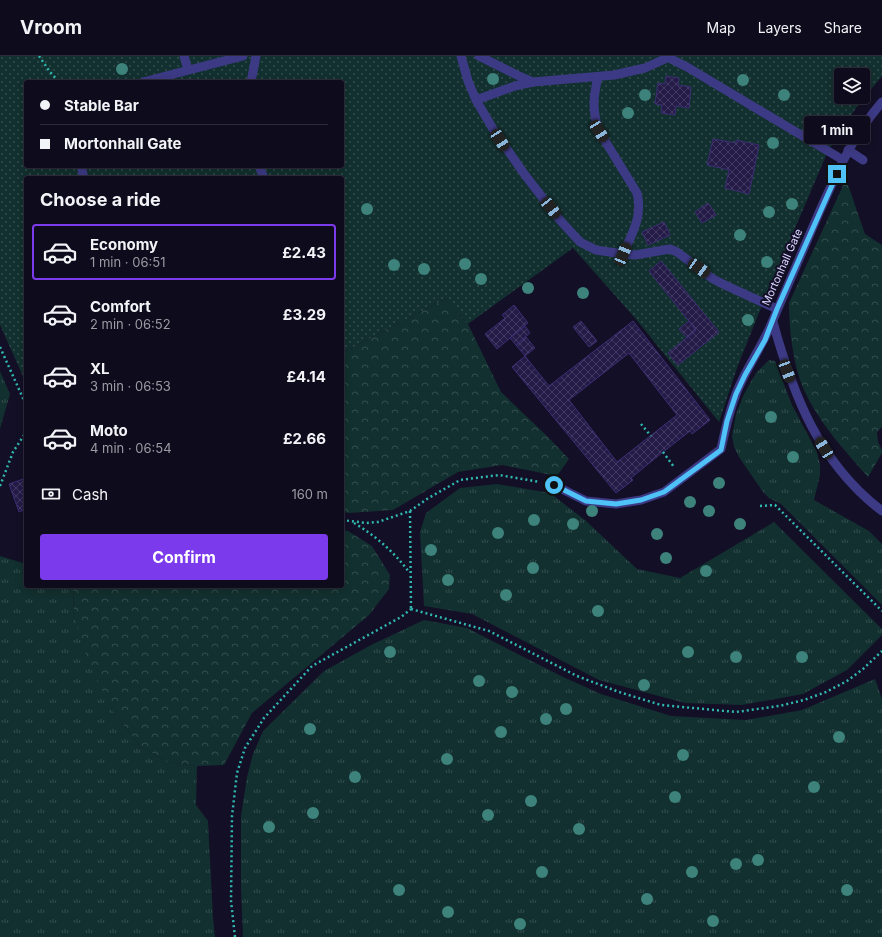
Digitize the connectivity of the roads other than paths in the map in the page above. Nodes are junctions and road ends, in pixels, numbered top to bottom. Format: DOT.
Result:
graph roads {
  1 [pos="184,56"];
  2 [pos="243,56"];
  3 [pos="256,56"];
  4 [pos="461,56"];
  5 [pos="479,56"];
  6 [pos="666,57"];
  7 [pos="188,70"];
  8 [pos="598,77"];
  9 [pos="150,80"];
  10 [pos="251,80"];
  11 [pos="533,82"];
  12 [pos="476,100"];
  13 [pos="882,102"];
  14 [pos="848,150"];
  15 [pos="843,160"];
  16 [pos="863,160"];
  17 [pos="623,254"];
  18 [pos="777,309"];
  19 [pos="773,322"];
  20 [pos="554,485"];
  21 [pos="882,511"];
  1 -- 7 [label="lane"];
  2 -- 7 [label="lane"];
  3 -- 10 [label="lane"];
  4 -- 12 [label="lane"];
  5 -- 11 [label="lane"];
  6 -- 8 [label="lane"];
  6 -- 15 [label="lane"];
  7 -- 9 [label="lane"];
  8 -- 11 [label="lane"];
  8 -- 17 [label="lane"];
  11 -- 12 [label="lane"];
  12 -- 17 [label="lane"];
  13 -- 14 [label="lane, Mortonhall Gate"];
  14 -- 15 [label="lane, Mortonhall Gate"];
  14 -- 16 [label="lane"];
  15 -- 18 [label="lane, Mortonhall Gate"];
  17 -- 18 [label="lane"];
  18 -- 19 [label="lane, Mortonhall Gate"];
  19 -- 20 [label="lane, Mortonhall Gate"];
  19 -- 21 [label="lane"];
}
